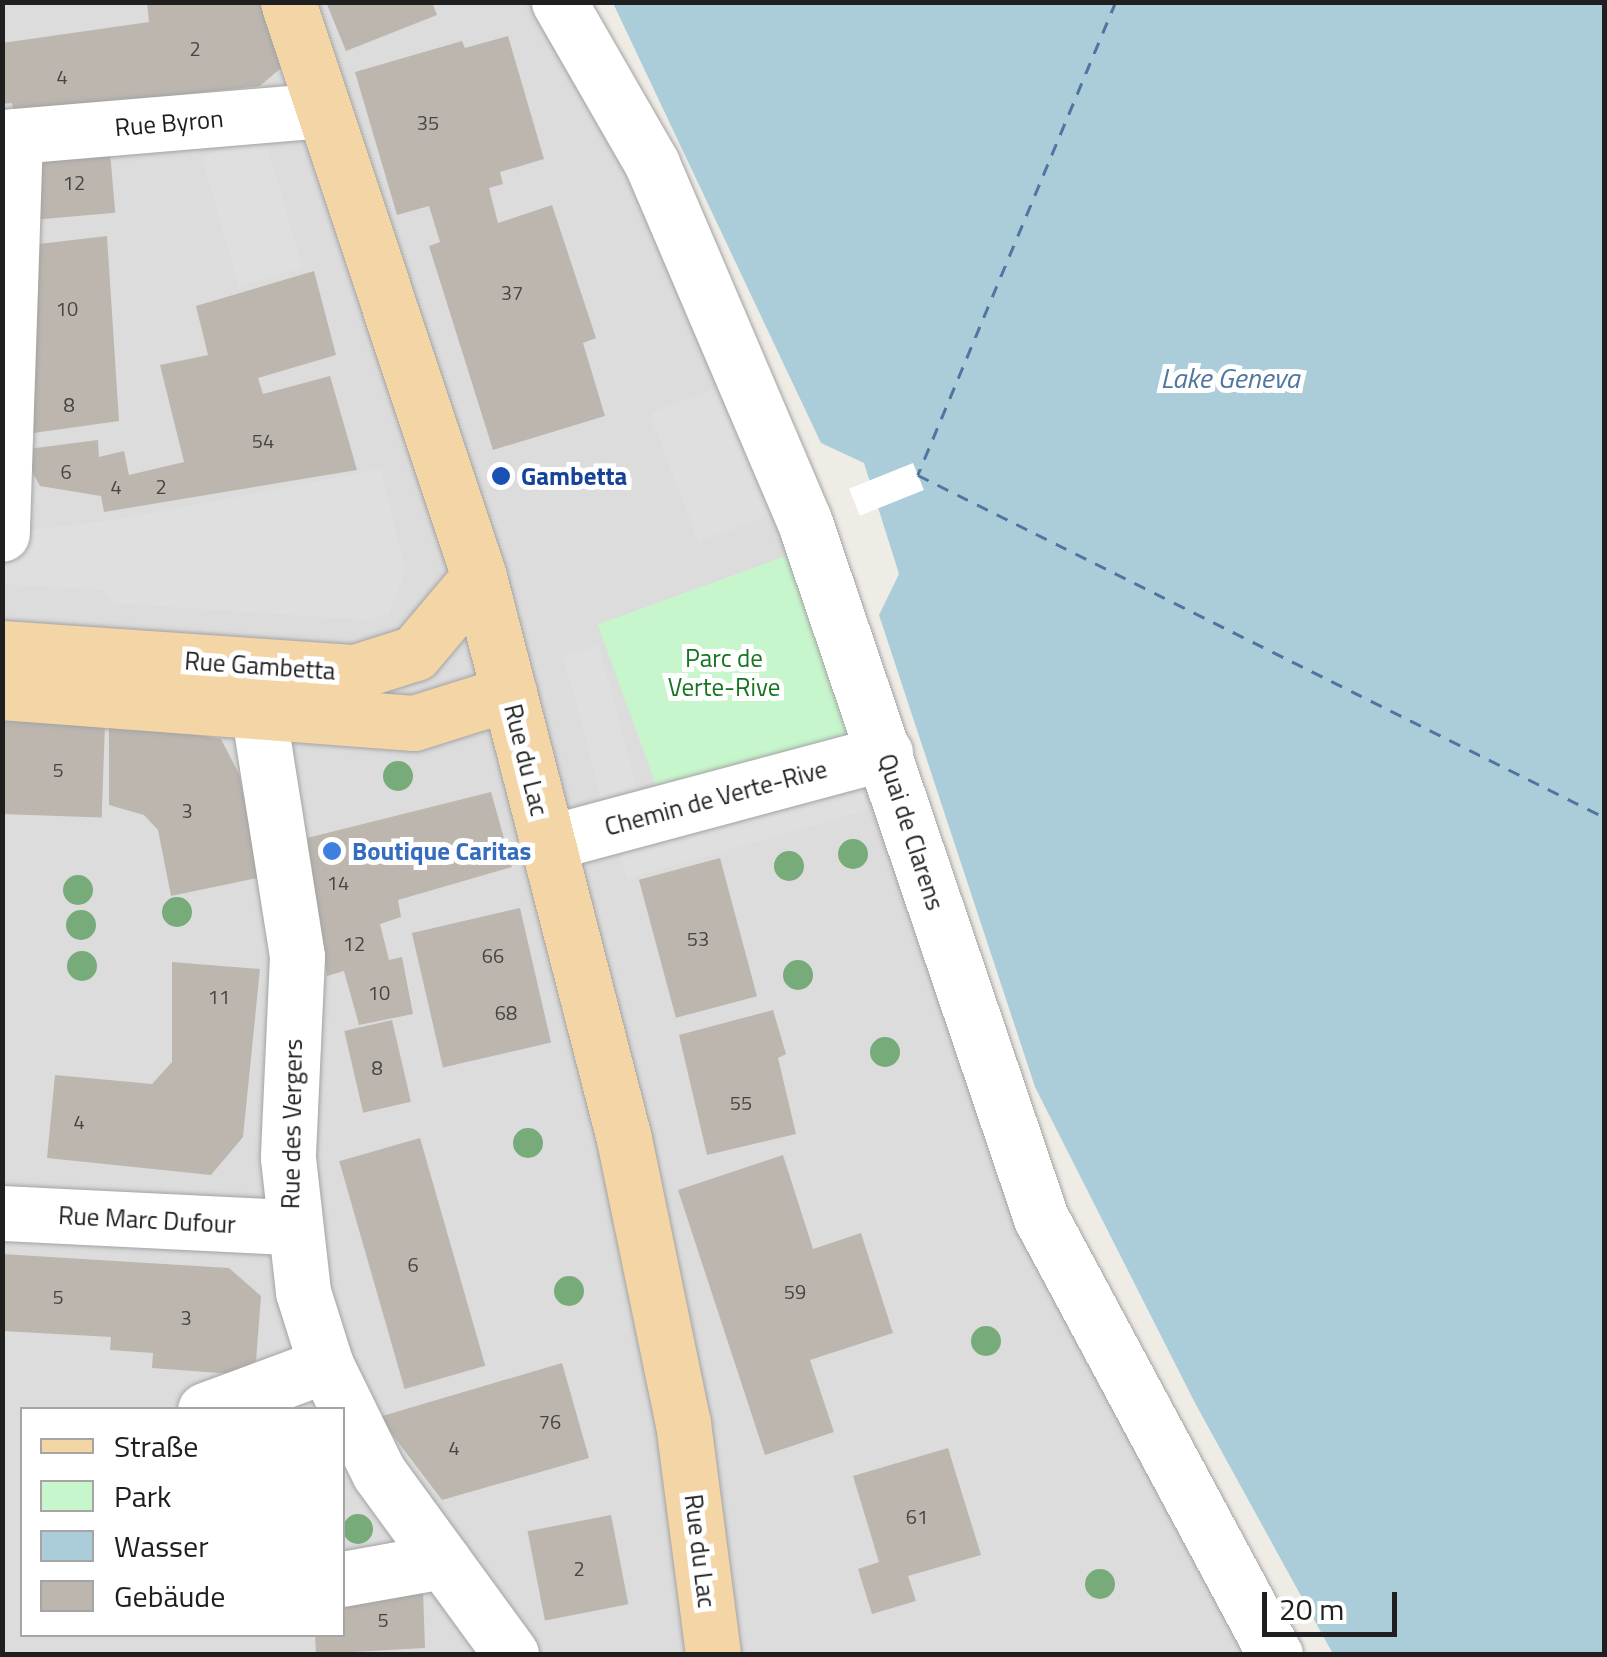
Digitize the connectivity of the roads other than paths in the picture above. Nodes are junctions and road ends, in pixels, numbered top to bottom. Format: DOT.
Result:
graph roads {
  1 [pos="288,2"];
  2 [pos="558,2"];
  3 [pos="323,110"];
  4 [pos="9,136"];
  5 [pos="5,534"];
  6 [pos="479,577"];
  7 [pos="2,648"];
  8 [pos="2,692"];
  9 [pos="509,693"];
  10 [pos="259,716"];
  11 [pos="885,753"];
  12 [pos="548,844"];
  13 [pos="2,1214"];
  14 [pos="291,1226"];
  15 [pos="326,1365"];
  16 [pos="213,1407"];
  17 [pos="444,1561"];
  18 [pos="345,1578"];
  19 [pos="512,1654"];
  20 [pos="712,1654"];
  21 [pos="1275,1654"];
  1 -- 3 [label="main road, Rue du Lac"];
  2 -- 11 [label="street, Quai de Clarens"];
  3 -- 4 [label="street, Rue Byron"];
  3 -- 6 [label="main road, Rue du Lac"];
  4 -- 5 [label="street"];
  6 -- 7 [label="main road, Rue Gambetta"];
  6 -- 9 [label="main road, Rue du Lac"];
  8 -- 10 [label="main road, Rue Gambetta"];
  9 -- 10 [label="main road, Rue Gambetta"];
  9 -- 12 [label="main road, Rue du Lac"];
  10 -- 14 [label="street, Rue des Vergers"];
  11 -- 12 [label="street, Chemin de Verte-Rive"];
  11 -- 21 [label="street, Quai de Clarens"];
  12 -- 20 [label="main road, Rue du Lac"];
  13 -- 14 [label="street, Rue Marc Dufour"];
  14 -- 15 [label="street, Rue des Vergers"];
  15 -- 16 [label="street"];
  15 -- 17 [label="street, Rue des Vergers"];
  17 -- 18 [label="street"];
  17 -- 19 [label="street, Rue des Vergers"];
}
